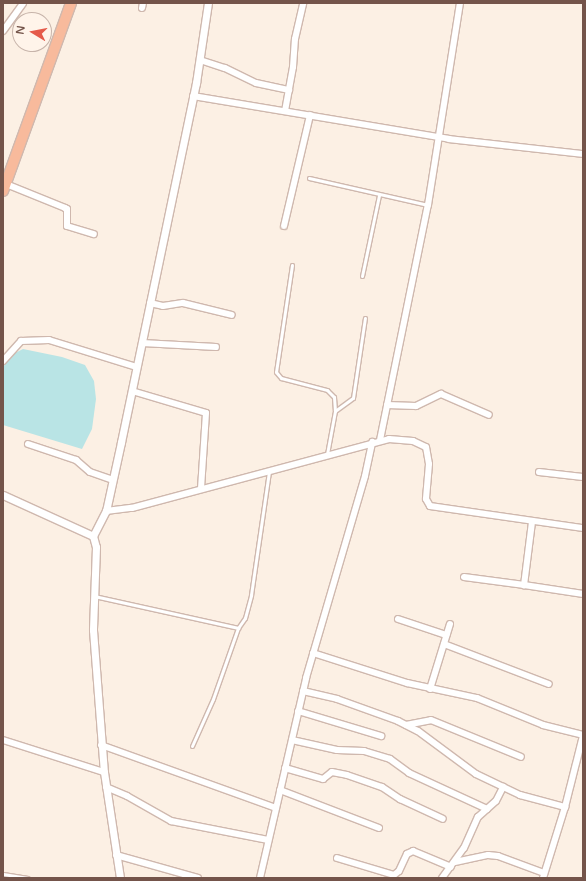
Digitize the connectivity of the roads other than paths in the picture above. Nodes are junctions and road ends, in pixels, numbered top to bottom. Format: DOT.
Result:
graph roads {
  1 [pos="23,3"];
  2 [pos="72,3"];
  3 [pos="208,3"];
  4 [pos="303,3"];
  5 [pos="460,3"];
  6 [pos="3,32"];
  7 [pos="200,60"];
  8 [pos="289,90"];
  9 [pos="193,96"];
  10 [pos="285,111"];
  11 [pos="310,115"];
  12 [pos="440,137"];
  13 [pos="583,154"];
  14 [pos="309,178"];
  15 [pos="4,187"];
  16 [pos="379,195"];
  17 [pos="428,205"];
  18 [pos="284,226"];
  19 [pos="94,234"];
  20 [pos="292,266"];
  21 [pos="362,276"];
  22 [pos="150,303"];
  23 [pos="232,315"];
  24 [pos="365,318"];
  25 [pos="142,343"];
  26 [pos="216,347"];
  27 [pos="3,361"];
  28 [pos="137,367"];
  29 [pos="132,391"];
  30 [pos="387,405"];
  31 [pos="335,410"];
  32 [pos="488,414"];
  33 [pos="380,440"];
  34 [pos="372,442"];
  35 [pos="28,444"];
  36 [pos="327,454"];
  37 [pos="270,470"];
  38 [pos="539,472"];
  39 [pos="583,477"];
  40 [pos="113,480"];
  41 [pos="201,488"];
  42 [pos="3,495"];
  43 [pos="106,511"];
  44 [pos="532,522"];
  45 [pos="583,528"];
  46 [pos="93,536"];
  47 [pos="464,577"];
  48 [pos="524,585"];
  49 [pos="583,594"];
  50 [pos="94,596"];
  51 [pos="398,619"];
  52 [pos="450,624"];
  53 [pos="238,628"];
  54 [pos="446,635"];
  55 [pos="444,644"];
  56 [pos="313,653"];
  57 [pos="549,684"];
  58 [pos="430,689"];
  59 [pos="303,691"];
  60 [pos="298,711"];
  61 [pos="406,726"];
  62 [pos="583,735"];
  63 [pos="381,736"];
  64 [pos="3,740"];
  65 [pos="292,740"];
  66 [pos="102,745"];
  67 [pos="192,746"];
  68 [pos="521,757"];
  69 [pos="285,768"];
  70 [pos="104,772"];
  71 [pos="106,787"];
  72 [pos="503,787"];
  73 [pos="280,790"];
  74 [pos="566,807"];
  75 [pos="276,808"];
  76 [pos="487,809"];
  77 [pos="443,819"];
  78 [pos="379,828"];
  79 [pos="268,840"];
  80 [pos="116,855"];
  81 [pos="337,858"];
  82 [pos="455,862"];
  83 [pos="450,867"];
  84 [pos="3,874"];
  85 [pos="544,876"];
  86 [pos="28,878"];
  87 [pos="120,878"];
  88 [pos="198,878"];
  89 [pos="260,878"];
  90 [pos="442,878"];
  1 -- 6 [label="street"];
  2 -- 15 [label="highway"];
  3 -- 7 [label="street"];
  4 -- 8 [label="street"];
  5 -- 12 [label="street"];
  7 -- 8 [label="street"];
  7 -- 9 [label="street"];
  8 -- 10 [label="street"];
  9 -- 10 [label="street"];
  9 -- 22 [label="street"];
  10 -- 11 [label="street"];
  11 -- 12 [label="street"];
  11 -- 18 [label="street"];
  12 -- 13 [label="street"];
  12 -- 17 [label="street"];
  14 -- 16 [label="lane"];
  15 -- 19 [label="street"];
  16 -- 17 [label="lane"];
  16 -- 21 [label="lane"];
  17 -- 30 [label="street"];
  20 -- 31 [label="lane"];
  22 -- 23 [label="street"];
  22 -- 25 [label="street"];
  24 -- 31 [label="lane"];
  25 -- 26 [label="street"];
  25 -- 28 [label="street"];
  27 -- 28 [label="street"];
  28 -- 29 [label="street"];
  29 -- 40 [label="street"];
  29 -- 41 [label="street"];
  30 -- 32 [label="street"];
  30 -- 33 [label="street"];
  31 -- 36 [label="lane"];
  33 -- 34 [label="street"];
  33 -- 44 [label="street"];
  34 -- 36 [label="street"];
  34 -- 56 [label="street"];
  35 -- 40 [label="street"];
  36 -- 37 [label="street"];
  37 -- 41 [label="street"];
  37 -- 53 [label="lane"];
  38 -- 39 [label="street"];
  40 -- 43 [label="street"];
  41 -- 43 [label="street"];
  42 -- 46 [label="street"];
  43 -- 46 [label="street"];
  44 -- 45 [label="street"];
  44 -- 48 [label="street"];
  46 -- 50 [label="street"];
  47 -- 48 [label="street"];
  48 -- 49 [label="street"];
  50 -- 53 [label="lane"];
  50 -- 66 [label="street"];
  51 -- 54 [label="street"];
  52 -- 54 [label="street"];
  53 -- 67 [label="lane"];
  54 -- 55 [label="street"];
  55 -- 57 [label="street"];
  55 -- 58 [label="street"];
  56 -- 58 [label="street"];
  56 -- 59 [label="street"];
  58 -- 62 [label="street"];
  59 -- 60 [label="street"];
  59 -- 61 [label="street"];
  60 -- 63 [label="street"];
  60 -- 65 [label="street"];
  61 -- 68 [label="street"];
  61 -- 72 [label="street"];
  62 -- 74 [label="street"];
  64 -- 70 [label="street"];
  65 -- 69 [label="street"];
  65 -- 76 [label="street"];
  66 -- 70 [label="street"];
  66 -- 75 [label="street"];
  69 -- 73 [label="street"];
  69 -- 77 [label="street"];
  70 -- 71 [label="street"];
  71 -- 79 [label="street"];
  71 -- 80 [label="street"];
  72 -- 74 [label="street"];
  72 -- 76 [label="street"];
  73 -- 75 [label="street"];
  73 -- 78 [label="street"];
  74 -- 85 [label="street"];
  75 -- 79 [label="street"];
  76 -- 82 [label="street"];
  79 -- 89 [label="street"];
  80 -- 87 [label="street"];
  80 -- 88 [label="street"];
  81 -- 83 [label="street"];
  82 -- 83 [label="street"];
  82 -- 85 [label="street"];
  83 -- 90 [label="street"];
  84 -- 86 [label="lane"];
}
